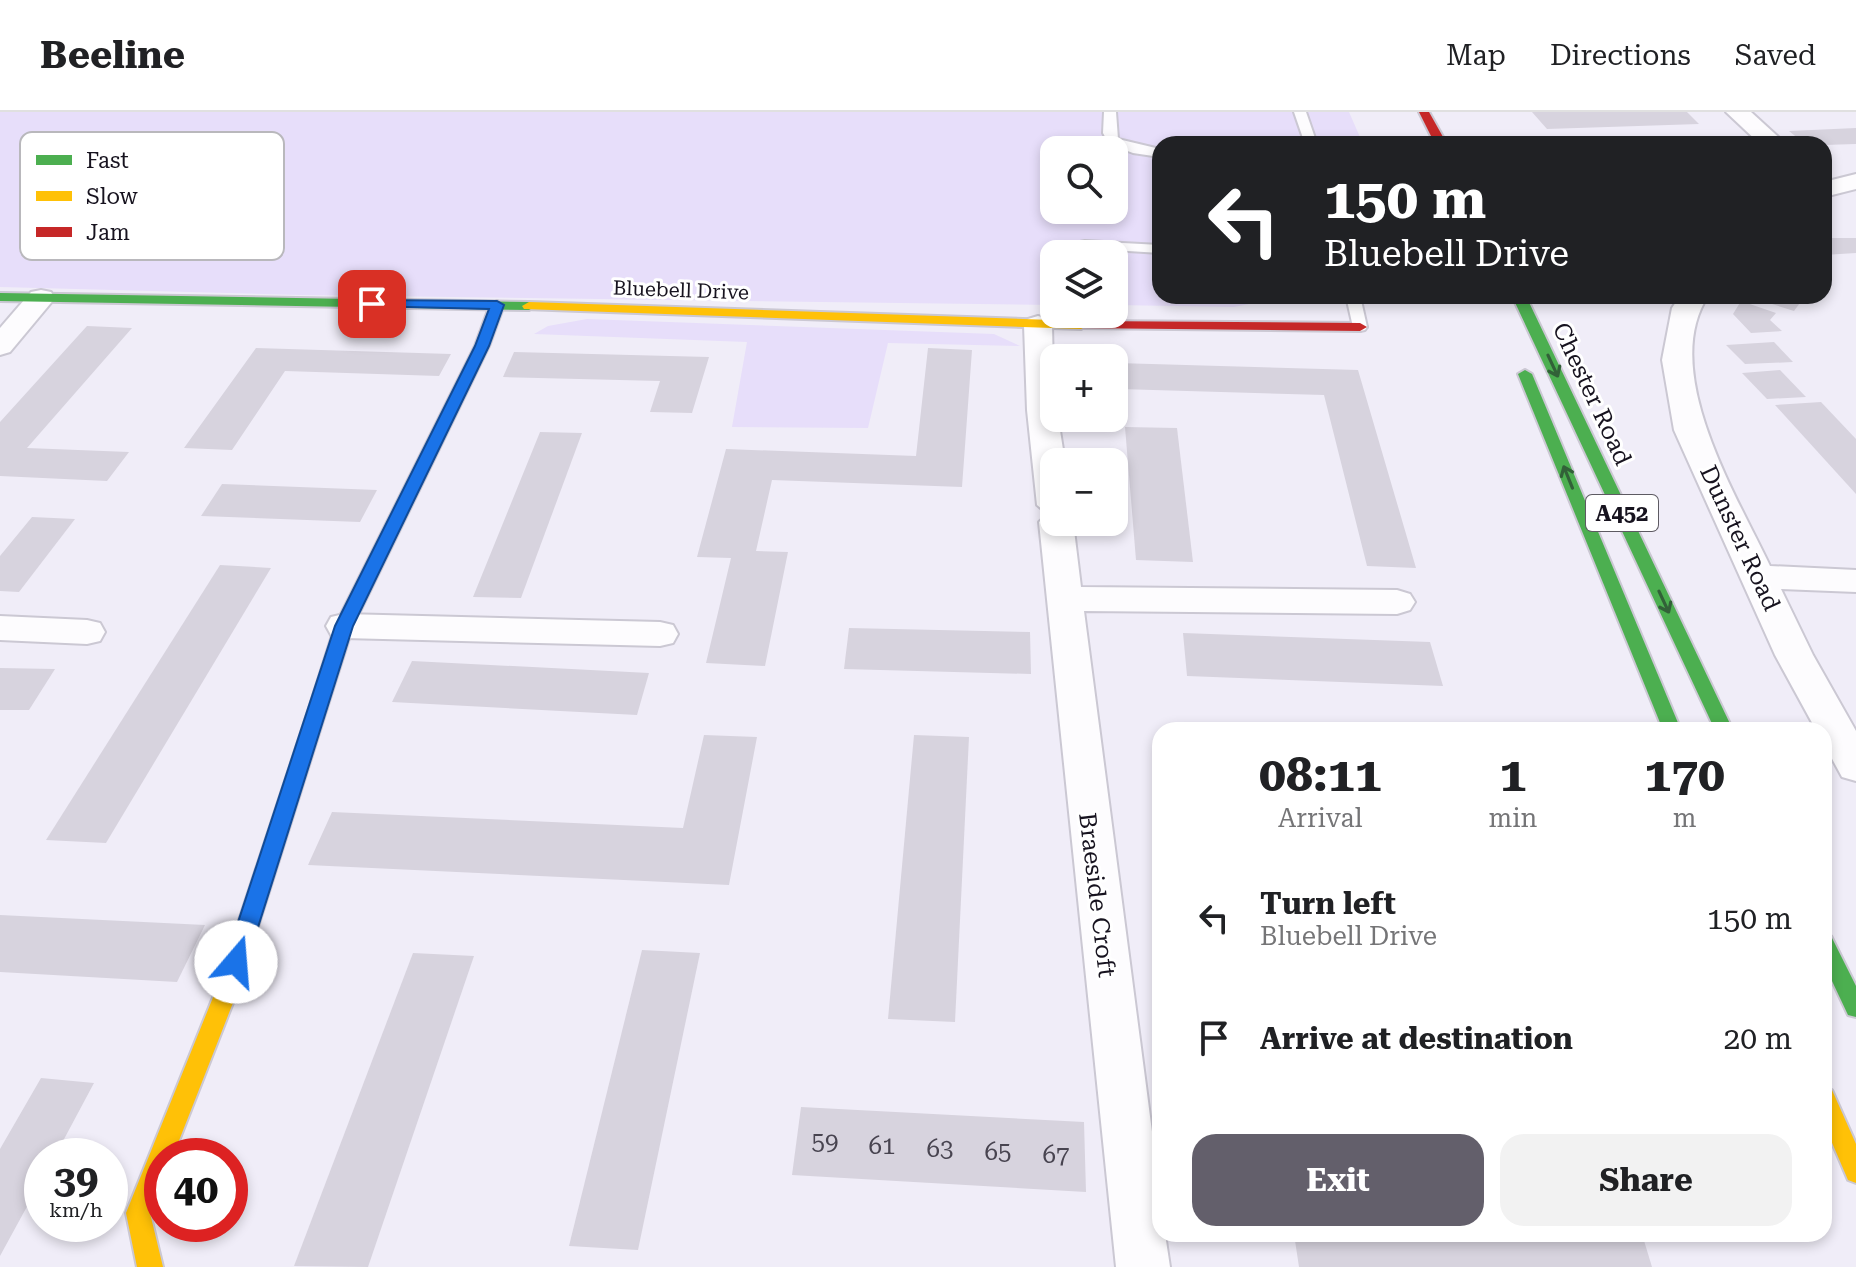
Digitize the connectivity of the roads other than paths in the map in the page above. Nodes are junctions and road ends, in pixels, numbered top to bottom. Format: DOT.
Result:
graph roads {
  1 [pos="1110,112"];
  2 [pos="1300,112"];
  3 [pos="1424,112"];
  4 [pos="1737,112"];
  5 [pos="1308,136"];
  6 [pos="1437,136"];
  7 [pos="1765,136"];
  8 [pos="1152,152"];
  9 [pos="1128,247"];
  10 [pos="1152,249"];
  11 [pos="0,297"];
  12 [pos="41,298"];
  13 [pos="1355,304"];
  14 [pos="1523,304"];
  15 [pos="1689,304"];
  16 [pos="497,305"];
  17 [pos="1038,325"];
  18 [pos="1360,327"];
  19 [pos="0,346"];
  20 [pos="1520,362"];
  21 [pos="1047,448"];
  22 [pos="1058,536"];
  23 [pos="1757,577"];
  24 [pos="1856,581"];
  25 [pos="1065,599"];
  26 [pos="1397,602"];
  27 [pos="344,626"];
  28 [pos="0,628"];
  29 [pos="87,632"];
  30 [pos="660,634"];
  31 [pos="1669,722"];
  32 [pos="1720,722"];
  33 [pos="1831,722"];
  34 [pos="1832,723"];
  35 [pos="1856,766"];
  36 [pos="1832,958"];
  37 [pos="1856,1008"];
  38 [pos="1832,1116"];
  39 [pos="1856,1172"];
  40 [pos="150,1267"];
  41 [pos="1143,1267"];
  1 -- 8 [label="lane"];
  2 -- 5 [label="lane"];
  3 -- 6 [label="main road"];
  4 -- 7 [label="street"];
  9 -- 10 [label="lane"];
  11 -- 12 [label="main road, Bluebell Drive"];
  12 -- 16 [label="main road, Bluebell Drive"];
  12 -- 19 [label="street"];
  13 -- 18 [label="lane"];
  14 -- 32 [label="main road, Chester Road / A452, one-way"];
  15 -- 23 [label="street, Dunster Road"];
  16 -- 17 [label="main road, Bluebell Drive"];
  16 -- 27 [label="main road"];
  17 -- 18 [label="main road, Bluebell Drive"];
  17 -- 21 [label="street"];
  31 -- 20 [label="main road, A452, one-way"];
  22 -- 25 [label="street, Braeside Croft"];
  23 -- 24 [label="street"];
  23 -- 33 [label="street, Dunster Road"];
  25 -- 26 [label="street"];
  25 -- 41 [label="street, Braeside Croft"];
  27 -- 30 [label="street"];
  27 -- 40 [label="main road"];
  28 -- 29 [label="street"];
  34 -- 35 [label="street, Dunster Road"];
  36 -- 37 [label="main road"];
  38 -- 39 [label="main road"];
}
